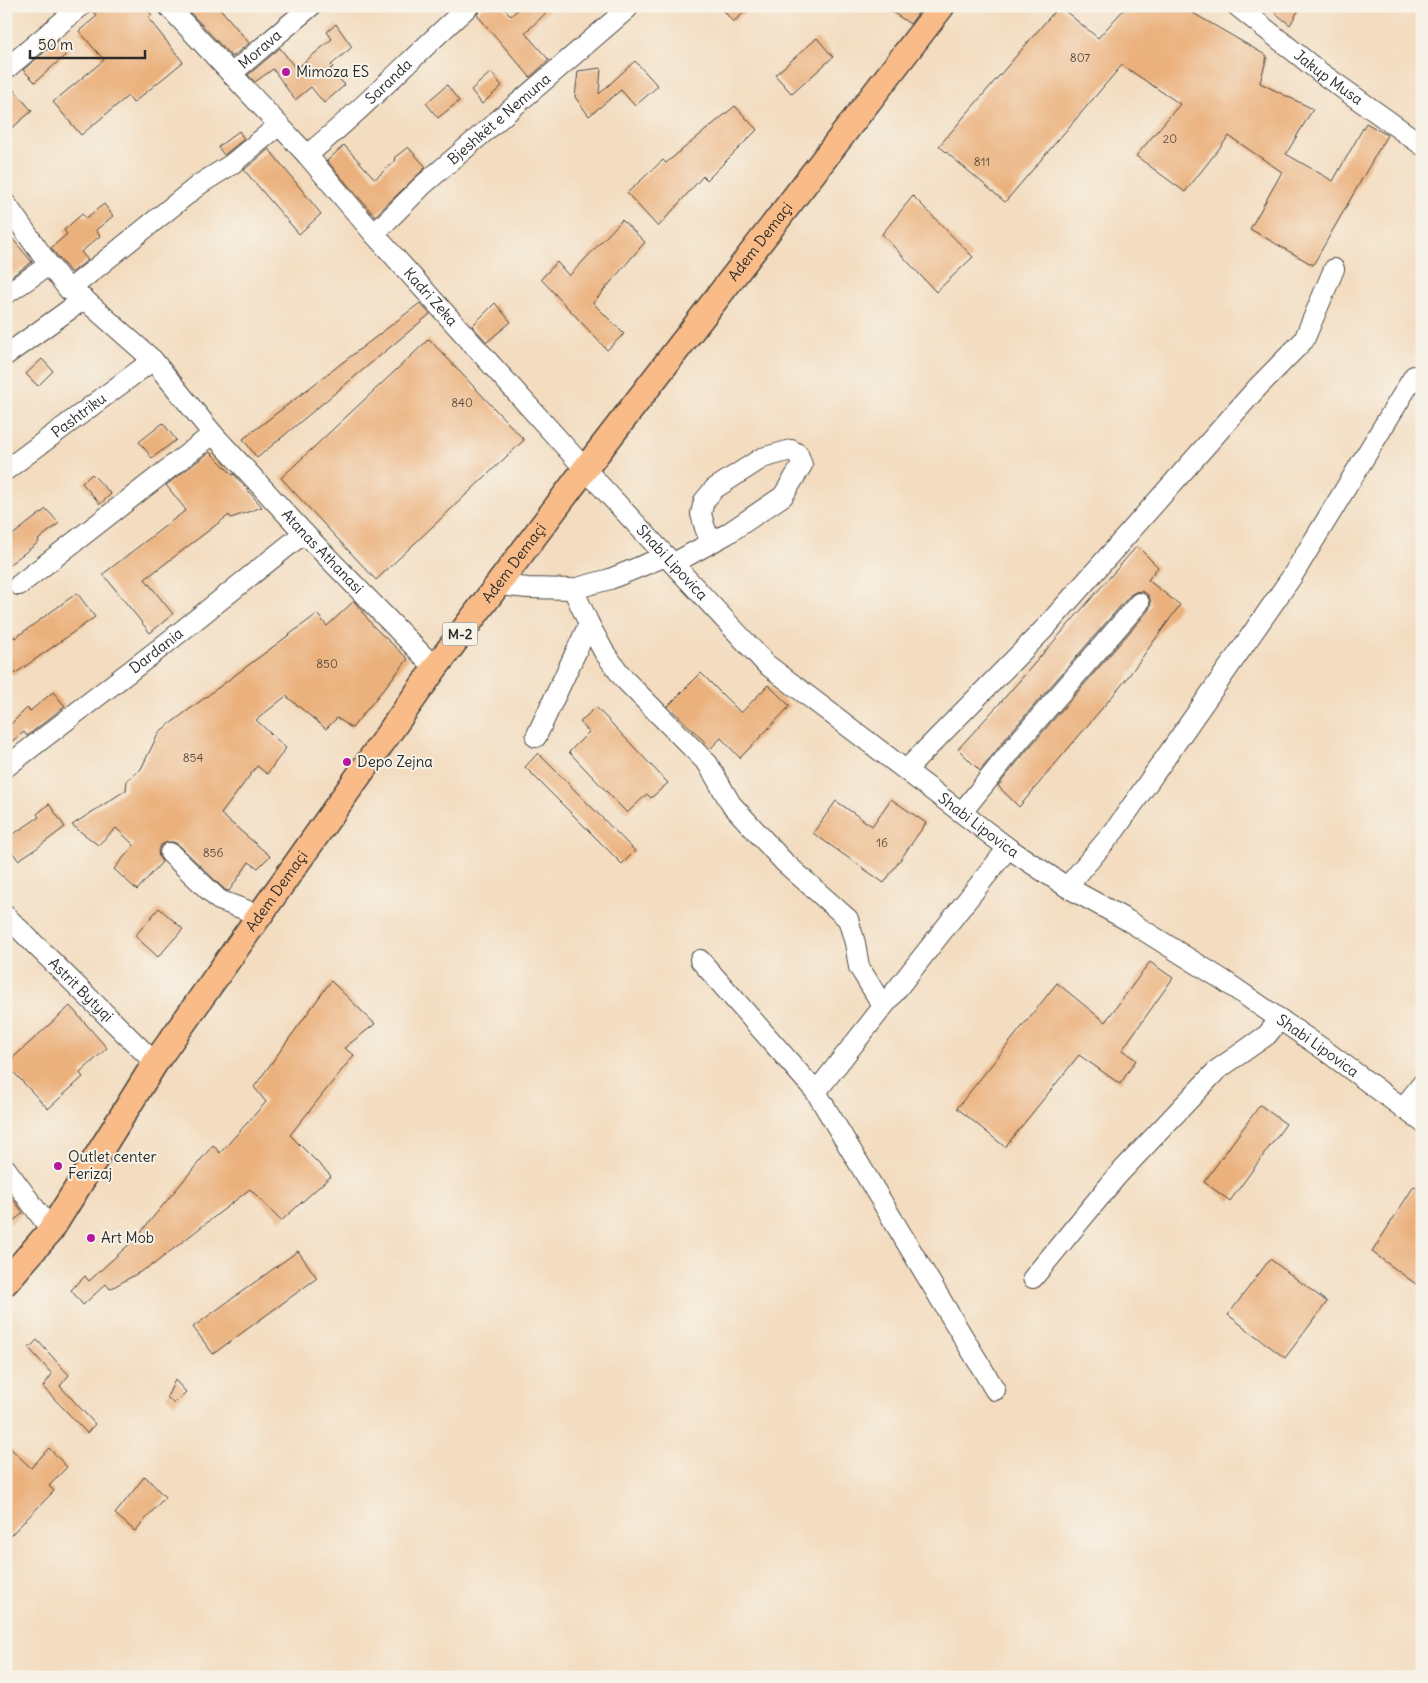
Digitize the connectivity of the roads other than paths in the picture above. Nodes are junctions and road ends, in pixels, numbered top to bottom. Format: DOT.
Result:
graph roads {
  1 [pos="81,6"];
  2 [pos="168,6"];
  3 [pos="311,6"];
  4 [pos="469,6"];
  5 [pos="942,6"];
  6 [pos="1237,6"];
  7 [pos="627,9"];
  8 [pos="6,69"];
  9 [pos="231,74"];
  10 [pos="279,125"];
  11 [pos="1422,145"];
  12 [pos="307,155"];
  13 [pos="6,204"];
  14 [pos="374,234"];
  15 [pos="48,265"];
  16 [pos="1334,269"];
  17 [pos="6,294"];
  18 [pos="77,295"];
  19 [pos="6,355"];
  20 [pos="153,360"];
  21 [pos="1414,376"];
  22 [pos="213,434"];
  23 [pos="585,469"];
  24 [pos="6,470"];
  25 [pos="304,533"];
  26 [pos="711,543"];
  27 [pos="670,560"];
  28 [pos="19,585"];
  29 [pos="498,585"];
  30 [pos="573,589"];
  31 [pos="1138,603"];
  32 [pos="589,624"];
  33 [pos="434,668"];
  34 [pos="536,737"];
  35 [pos="6,767"];
  36 [pos="906,770"];
  37 [pos="962,812"];
  38 [pos="1008,848"];
  39 [pos="170,853"];
  40 [pos="1067,887"];
  41 [pos="260,915"];
  42 [pos="6,916"];
  43 [pos="700,960"];
  44 [pos="883,1006"];
  45 [pos="1280,1019"];
  46 [pos="155,1063"];
  47 [pos="1422,1084"];
  48 [pos="816,1092"];
  49 [pos="1403,1108"];
  50 [pos="1422,1122"];
  51 [pos="6,1169"];
  52 [pos="51,1230"];
  53 [pos="1033,1278"];
  54 [pos="6,1282"];
  55 [pos="995,1390"];
  1 -- 8 [label="street"];
  2 -- 9 [label="street, Kadri Zeka"];
  3 -- 9 [label="street, Morava"];
  4 -- 12 [label="street, Saranda"];
  5 -- 23 [label="main road, Adem Demaçi / M-2"];
  6 -- 11 [label="street, Jakup Musa"];
  7 -- 14 [label="street, Bjeshkët e Nemuna"];
  9 -- 10 [label="street, Kadri Zeka"];
  10 -- 12 [label="street, Kadri Zeka"];
  10 -- 18 [label="street"];
  12 -- 14 [label="street, Kadri Zeka"];
  13 -- 15 [label="street, Atanas Athanasi"];
  14 -- 23 [label="street, Kadri Zeka"];
  15 -- 17 [label="street"];
  15 -- 18 [label="street, Atanas Athanasi"];
  16 -- 36 [label="street"];
  18 -- 19 [label="street"];
  18 -- 20 [label="street, Atanas Athanasi"];
  20 -- 22 [label="street, Atanas Athanasi"];
  20 -- 24 [label="street, Pashtriku"];
  21 -- 40 [label="street"];
  22 -- 25 [label="street, Atanas Athanasi"];
  22 -- 28 [label="street"];
  23 -- 27 [label="street, Shabi Lipovica"];
  23 -- 29 [label="main road, Adem Demaçi / M-2"];
  25 -- 33 [label="street, Atanas Athanasi"];
  25 -- 35 [label="street, Dardania"];
  26 -- 26 [label="street"];
  26 -- 27 [label="street"];
  27 -- 30 [label="street"];
  27 -- 36 [label="street, Shabi Lipovica"];
  29 -- 30 [label="street"];
  29 -- 33 [label="main road, Adem Demaçi / M-2"];
  30 -- 32 [label="street"];
  31 -- 37 [label="street"];
  32 -- 34 [label="street"];
  32 -- 44 [label="street"];
  33 -- 41 [label="main road, Adem Demaçi / M-2"];
  36 -- 37 [label="street, Shabi Lipovica"];
  37 -- 38 [label="street, Shabi Lipovica"];
  38 -- 40 [label="street, Shabi Lipovica"];
  38 -- 44 [label="street"];
  39 -- 41 [label="street"];
  40 -- 45 [label="street, Shabi Lipovica"];
  41 -- 46 [label="main road, Adem Demaçi / M-2"];
  42 -- 46 [label="street, Astrit Bytyqi"];
  43 -- 48 [label="street"];
  44 -- 48 [label="street"];
  45 -- 49 [label="street, Shabi Lipovica"];
  45 -- 53 [label="street"];
  46 -- 52 [label="main road, Adem Demaçi / M-2"];
  47 -- 49 [label="street"];
  48 -- 55 [label="street"];
  49 -- 50 [label="street, Shabi Lipovica"];
  51 -- 52 [label="street"];
  52 -- 54 [label="main road, Adem Demaçi / M-2"];
}
